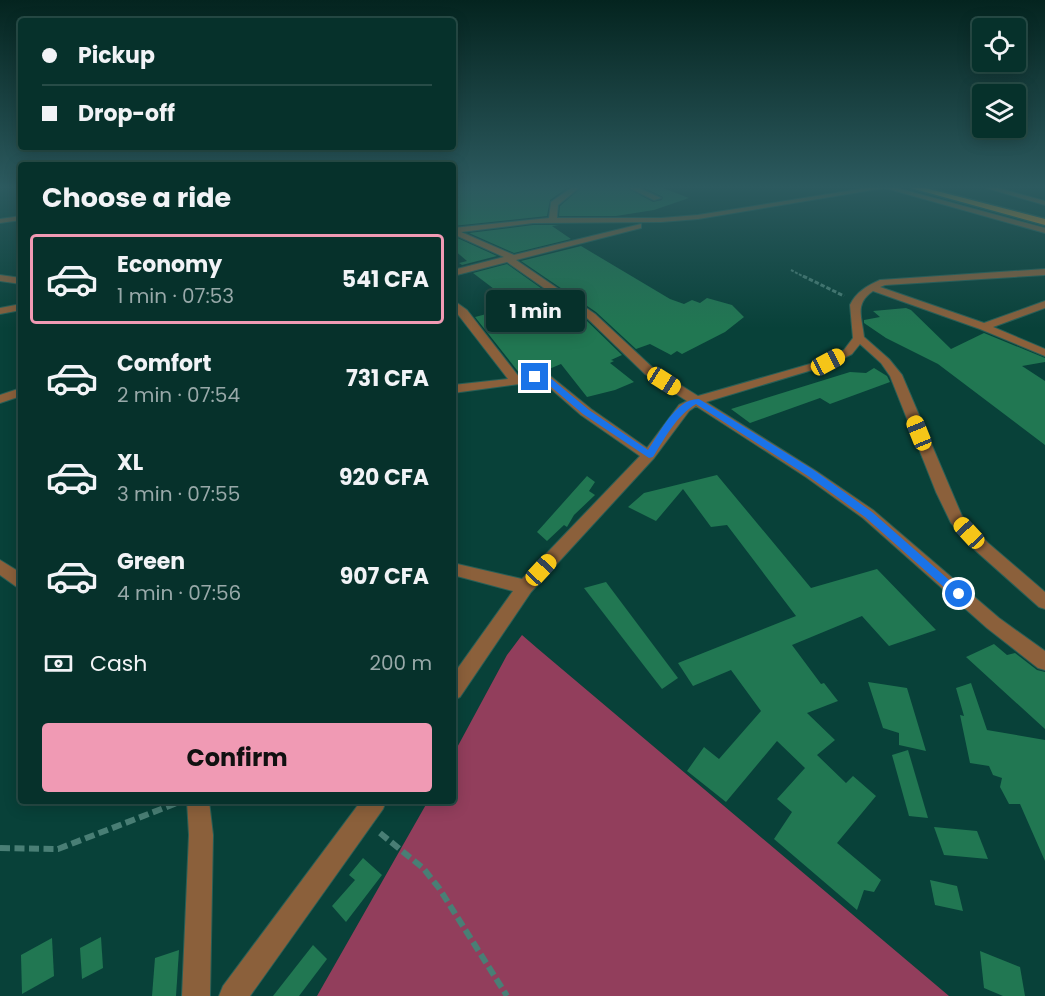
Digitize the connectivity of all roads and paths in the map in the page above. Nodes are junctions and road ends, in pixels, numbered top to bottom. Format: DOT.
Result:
graph roads {
  1 [pos="462,234"];
  2 [pos="604,234"];
  3 [pos="511,258"];
  4 [pos="791,270"];
  5 [pos="456,272"];
  6 [pos="1045,272"];
  7 [pos="0,278"];
  8 [pos="18,281"];
  9 [pos="871,287"];
  10 [pos="856,300"];
  11 [pos="1045,304"];
  12 [pos="456,306"];
  13 [pos="17,308"];
  14 [pos="0,310"];
  15 [pos="0,324"];
  16 [pos="984,327"];
  17 [pos="859,338"];
  18 [pos="1045,353"];
  19 [pos="515,380"];
  20 [pos="456,389"];
  21 [pos="18,394"];
  22 [pos="0,399"];
  23 [pos="696,401"];
  24 [pos="649,455"];
  25 [pos="0,566"];
  26 [pos="456,570"];
  27 [pos="18,580"];
  28 [pos="525,587"];
  29 [pos="1045,602"];
  30 [pos="1045,662"];
  31 [pos="456,687"];
  32 [pos="175,804"];
  33 [pos="198,804"];
  34 [pos="369,810"];
  35 [pos="0,848"];
  36 [pos="196,996"];
  37 [pos="233,996"];
  38 [pos="507,996"];
  1 -- 3 [label="street"];
  2 -- 3 [label="street"];
  3 -- 5 [label="street"];
  3 -- 23 [label="street"];
  4 -- 10 [label="path"];
  6 -- 9 [label="street"];
  7 -- 8 [label="street"];
  9 -- 10 [label="street"];
  9 -- 16 [label="street"];
  10 -- 17 [label="street"];
  11 -- 16 [label="street"];
  12 -- 19 [label="street"];
  13 -- 14 [label="street"];
  13 -- 15 [label="street"];
  16 -- 18 [label="street"];
  17 -- 23 [label="street"];
  17 -- 29 [label="street"];
  19 -- 20 [label="street"];
  19 -- 24 [label="street"];
  21 -- 22 [label="street"];
  23 -- 24 [label="street"];
  23 -- 30 [label="street"];
  24 -- 28 [label="street"];
  25 -- 27 [label="street"];
  26 -- 28 [label="street"];
  28 -- 31 [label="street"];
  32 -- 35 [label="path"];
  33 -- 36 [label="street"];
  34 -- 37 [label="street"];
  34 -- 38 [label="path"];
}
